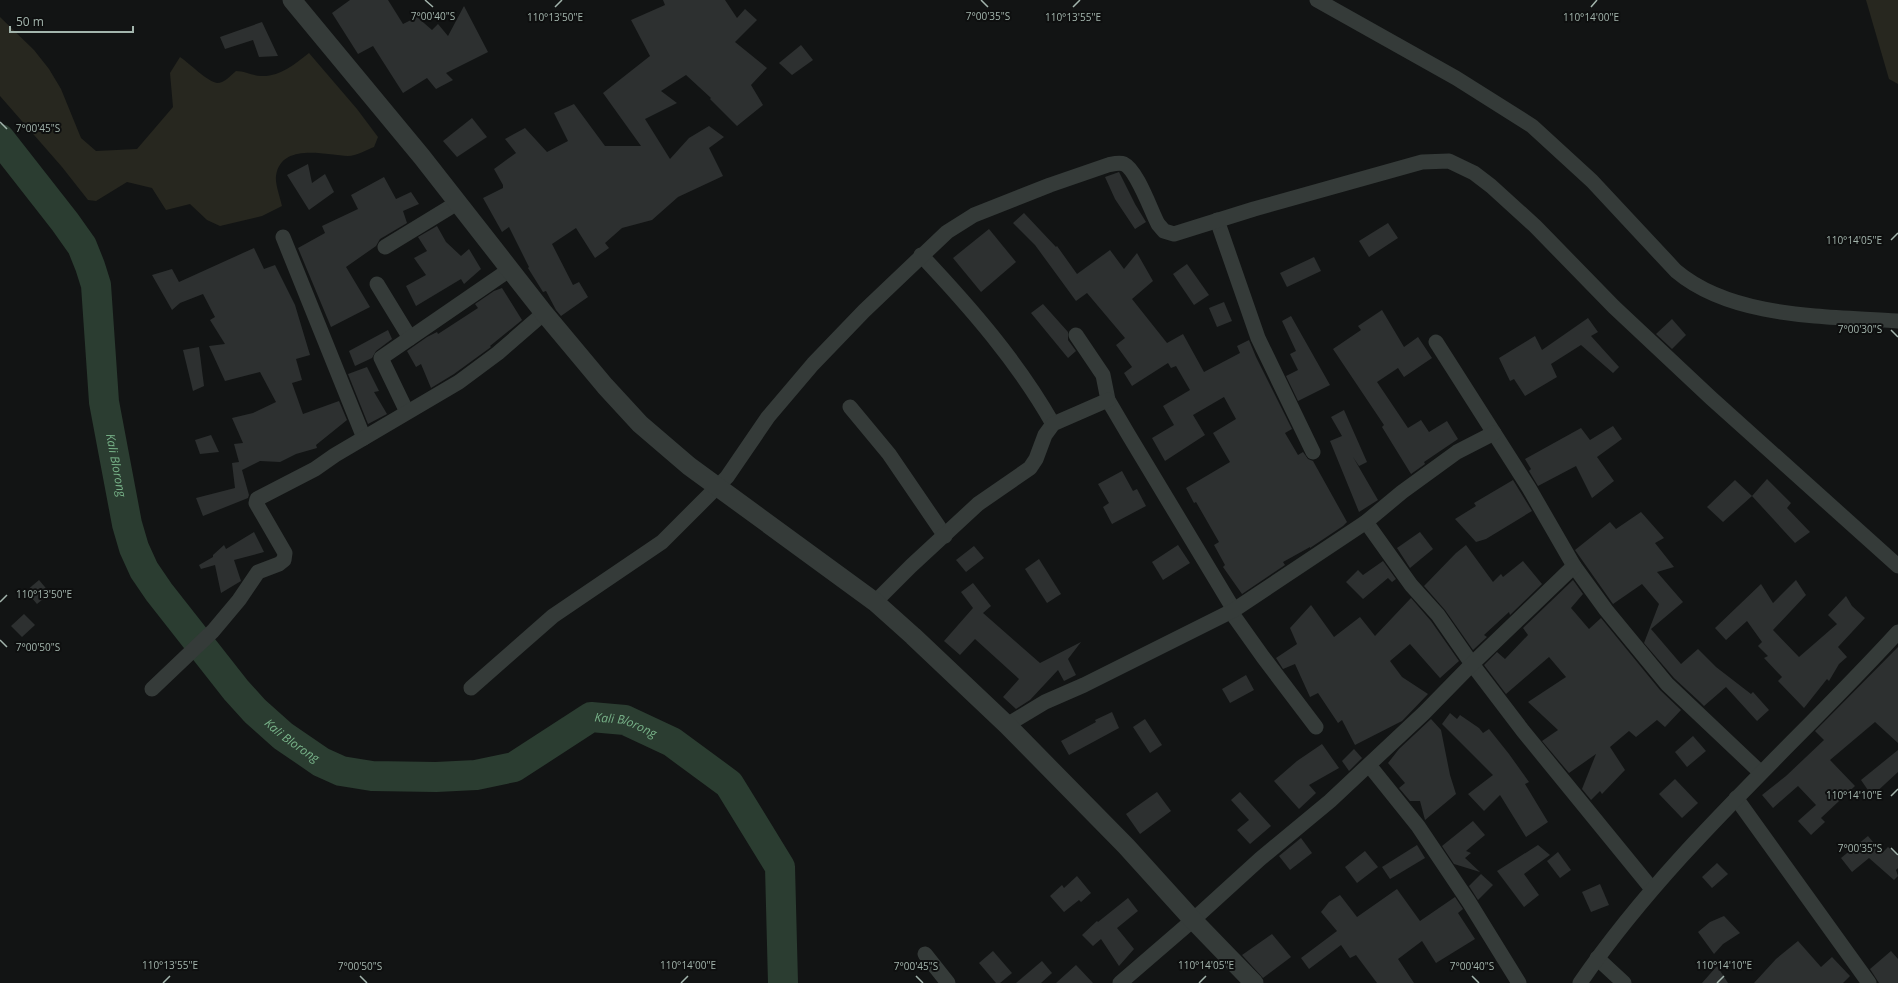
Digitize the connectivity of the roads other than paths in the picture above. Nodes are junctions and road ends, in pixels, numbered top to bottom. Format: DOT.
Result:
graph roads {
  1 [pos="292,0"];
  2 [pos="1317,0"];
  3 [pos="457,202"];
  4 [pos="1217,220"];
  5 [pos="283,237"];
  6 [pos="385,247"];
  7 [pos="921,255"];
  8 [pos="509,270"];
  9 [pos="376,284"];
  10 [pos="544,313"];
  11 [pos="1898,321"];
  12 [pos="1076,335"];
  13 [pos="410,338"];
  14 [pos="1436,342"];
  15 [pos="1108,400"];
  16 [pos="850,407"];
  17 [pos="407,412"];
  18 [pos="1053,424"];
  19 [pos="1494,433"];
  20 [pos="364,438"];
  21 [pos="1313,452"];
  22 [pos="718,487"];
  23 [pos="1366,522"];
  24 [pos="945,536"];
  25 [pos="1574,566"];
  26 [pos="1898,566"];
  27 [pos="875,602"];
  28 [pos="1233,611"];
  29 [pos="1898,632"];
  30 [pos="1472,664"];
  31 [pos="471,688"];
  32 [pos="152,689"];
  33 [pos="1007,725"];
  34 [pos="1316,727"];
  35 [pos="1369,765"];
  36 [pos="1760,772"];
  37 [pos="1736,798"];
  38 [pos="1652,890"];
  39 [pos="1193,920"];
  40 [pos="925,954"];
  41 [pos="1597,958"];
  42 [pos="1861,980"];
  43 [pos="948,983"];
  44 [pos="1120,983"];
  45 [pos="1254,983"];
  46 [pos="1519,983"];
  47 [pos="1580,983"];
  48 [pos="1624,983"];
  1 -- 3 [label="street"];
  2 -- 11 [label="street"];
  3 -- 6 [label="street"];
  3 -- 8 [label="street"];
  4 -- 7 [label="street"];
  4 -- 21 [label="street"];
  4 -- 26 [label="street"];
  5 -- 20 [label="street"];
  7 -- 18 [label="street"];
  7 -- 22 [label="street"];
  8 -- 10 [label="street"];
  8 -- 13 [label="street"];
  9 -- 13 [label="street"];
  10 -- 17 [label="street"];
  10 -- 22 [label="street"];
  12 -- 15 [label="street"];
  13 -- 17 [label="street"];
  14 -- 19 [label="street"];
  15 -- 18 [label="street"];
  15 -- 28 [label="street"];
  16 -- 24 [label="street"];
  17 -- 20 [label="street"];
  18 -- 24 [label="street"];
  19 -- 23 [label="street"];
  19 -- 25 [label="street"];
  20 -- 32 [label="street"];
  22 -- 27 [label="street"];
  22 -- 31 [label="street"];
  23 -- 28 [label="street"];
  23 -- 30 [label="street"];
  24 -- 27 [label="street"];
  25 -- 30 [label="street"];
  25 -- 36 [label="street"];
  27 -- 33 [label="street"];
  28 -- 33 [label="street"];
  28 -- 34 [label="street"];
  29 -- 36 [label="street"];
  30 -- 35 [label="street"];
  30 -- 38 [label="street"];
  33 -- 39 [label="street"];
  35 -- 39 [label="street"];
  35 -- 46 [label="street"];
  36 -- 37 [label="street"];
  37 -- 38 [label="street"];
  37 -- 42 [label="street"];
  38 -- 41 [label="street"];
  39 -- 44 [label="street"];
  39 -- 45 [label="street"];
  40 -- 43 [label="street"];
  41 -- 47 [label="street"];
  41 -- 48 [label="street"];
}
